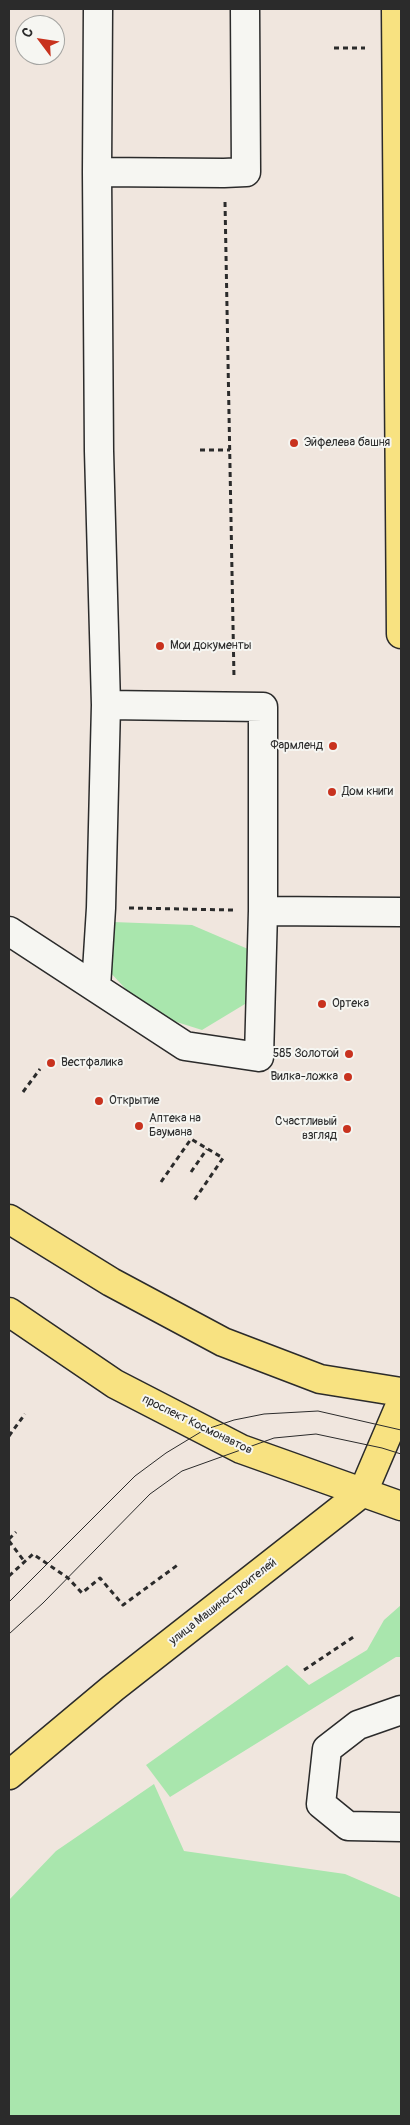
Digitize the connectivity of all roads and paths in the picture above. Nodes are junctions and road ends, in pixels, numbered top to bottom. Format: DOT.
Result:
graph roads {
  1 [pos="98,9"];
  2 [pos="245,9"];
  3 [pos="396,9"];
  4 [pos="334,48"];
  5 [pos="365,48"];
  6 [pos="97,172"];
  7 [pos="224,173"];
  8 [pos="200,450"];
  9 [pos="230,450"];
  10 [pos="401,634"];
  11 [pos="106,705"];
  12 [pos="235,706"];
  13 [pos="141,908"];
  14 [pos="263,911"];
  15 [pos="401,912"];
  16 [pos="9,931"];
  17 [pos="96,987"];
  18 [pos="40,1069"];
  19 [pos="23,1092"];
  20 [pos="207,1149"];
  21 [pos="191,1172"];
  22 [pos="161,1182"];
  23 [pos="193,1202"];
  24 [pos="9,1219"];
  25 [pos="9,1312"];
  26 [pos="401,1392"];
  27 [pos="401,1403"];
  28 [pos="25,1414"];
  29 [pos="9,1436"];
  30 [pos="363,1492"];
  31 [pos="401,1506"];
  32 [pos="16,1532"];
  33 [pos="9,1540"];
  34 [pos="24,1561"];
  35 [pos="178,1564"];
  36 [pos="9,1576"];
  37 [pos="355,1636"];
  38 [pos="304,1670"];
  39 [pos="401,1710"];
  40 [pos="401,1716"];
  41 [pos="9,1775"];
  42 [pos="401,1827"];
  1 -- 6 [label="lane"];
  2 -- 7 [label="lane"];
  3 -- 10 [label="main road"];
  4 -- 5 [label="path"];
  6 -- 7 [label="lane"];
  6 -- 11 [label="lane"];
  7 -- 9 [label="path"];
  8 -- 9 [label="path"];
  9 -- 12 [label="path"];
  11 -- 12 [label="lane"];
  11 -- 17 [label="lane"];
  12 -- 14 [label="lane"];
  13 -- 14 [label="path"];
  14 -- 15 [label="lane"];
  14 -- 17 [label="lane"];
  16 -- 17 [label="lane"];
  18 -- 19 [label="path"];
  20 -- 21 [label="path"];
  20 -- 22 [label="path"];
  20 -- 23 [label="path"];
  24 -- 26 [label="main road"];
  25 -- 30 [label="main road, проспект Космонавтов"];
  27 -- 30 [label="main road, улица Машиностроителей"];
  28 -- 29 [label="path"];
  30 -- 31 [label="main road, проспект Космонавтов"];
  30 -- 41 [label="main road, улица Машиностроителей"];
  32 -- 33 [label="path"];
  33 -- 34 [label="path"];
  34 -- 35 [label="path"];
  34 -- 36 [label="path"];
  37 -- 38 [label="path"];
  39 -- 40 [label="lane"];
  39 -- 42 [label="lane"];
}
